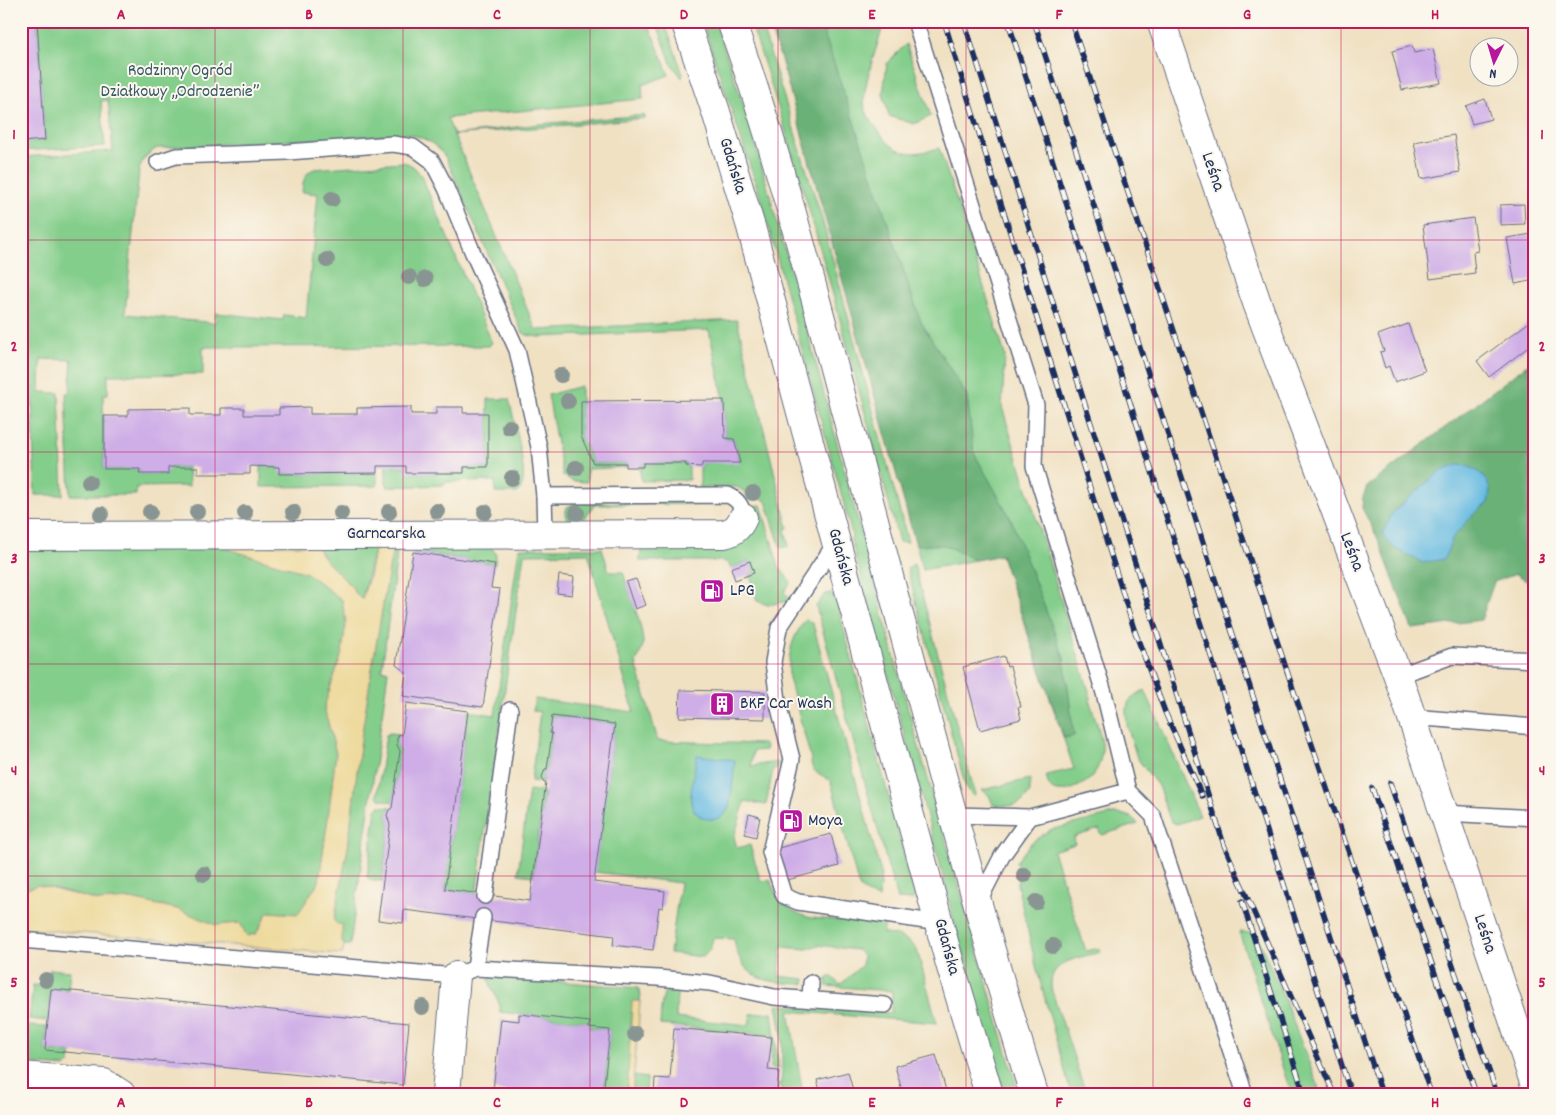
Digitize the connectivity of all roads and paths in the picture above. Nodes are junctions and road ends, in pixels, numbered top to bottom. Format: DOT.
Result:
graph roads {
  1 [pos="685,21"];
  2 [pos="731,21"];
  3 [pos="914,21"];
  4 [pos="1161,21"];
  5 [pos="158,162"];
  6 [pos="544,496"];
  7 [pos="743,518"];
  8 [pos="545,534"];
  9 [pos="21,536"];
  10 [pos="836,542"];
  11 [pos="1535,660"];
  12 [pos="1398,676"];
  13 [pos="510,710"];
  14 [pos="1412,717"];
  15 [pos="1535,727"];
  16 [pos="1128,791"];
  17 [pos="1444,813"];
  18 [pos="952,815"];
  19 [pos="1030,817"];
  20 [pos="1535,818"];
  21 [pos="486,896"];
  22 [pos="977,904"];
  23 [pos="483,917"];
  24 [pos="939,923"];
  25 [pos="21,940"];
  26 [pos="466,972"];
  27 [pos="811,983"];
  28 [pos="810,1000"];
  29 [pos="885,1005"];
  30 [pos="21,1076"];
  31 [pos="1535,1085"];
  32 [pos="121,1094"];
  33 [pos="446,1094"];
  34 [pos="989,1094"];
  35 [pos="1034,1094"];
  36 [pos="1245,1094"];
  1 -- 10 [label="main road, Gdańska"];
  2 -- 18 [label="main road"];
  3 -- 16 [label="lane"];
  4 -- 12 [label="main road, Leśna"];
  5 -- 6 [label="lane"];
  6 -- 7 [label="lane"];
  6 -- 8 [label="lane"];
  7 -- 8 [label="main road, Garncarska"];
  8 -- 9 [label="main road, Garncarska"];
  10 -- 24 [label="main road, Gdańska"];
  10 -- 24 [label="lane"];
  11 -- 12 [label="lane"];
  12 -- 14 [label="main road, Leśna"];
  13 -- 21 [label="lane"];
  14 -- 15 [label="lane"];
  14 -- 17 [label="main road, Leśna"];
  16 -- 19 [label="lane"];
  16 -- 36 [label="lane"];
  17 -- 20 [label="lane"];
  17 -- 31 [label="main road, Leśna"];
  18 -- 19 [label="lane"];
  18 -- 22 [label="main road"];
  19 -- 22 [label="lane"];
  22 -- 35 [label="main road"];
  23 -- 26 [label="lane"];
  24 -- 34 [label="main road, Gdańska"];
  25 -- 26 [label="lane"];
  26 -- 28 [label="lane"];
  26 -- 33 [label="main road"];
  27 -- 28 [label="lane"];
  28 -- 29 [label="lane"];
  30 -- 32 [label="main road"];
}
